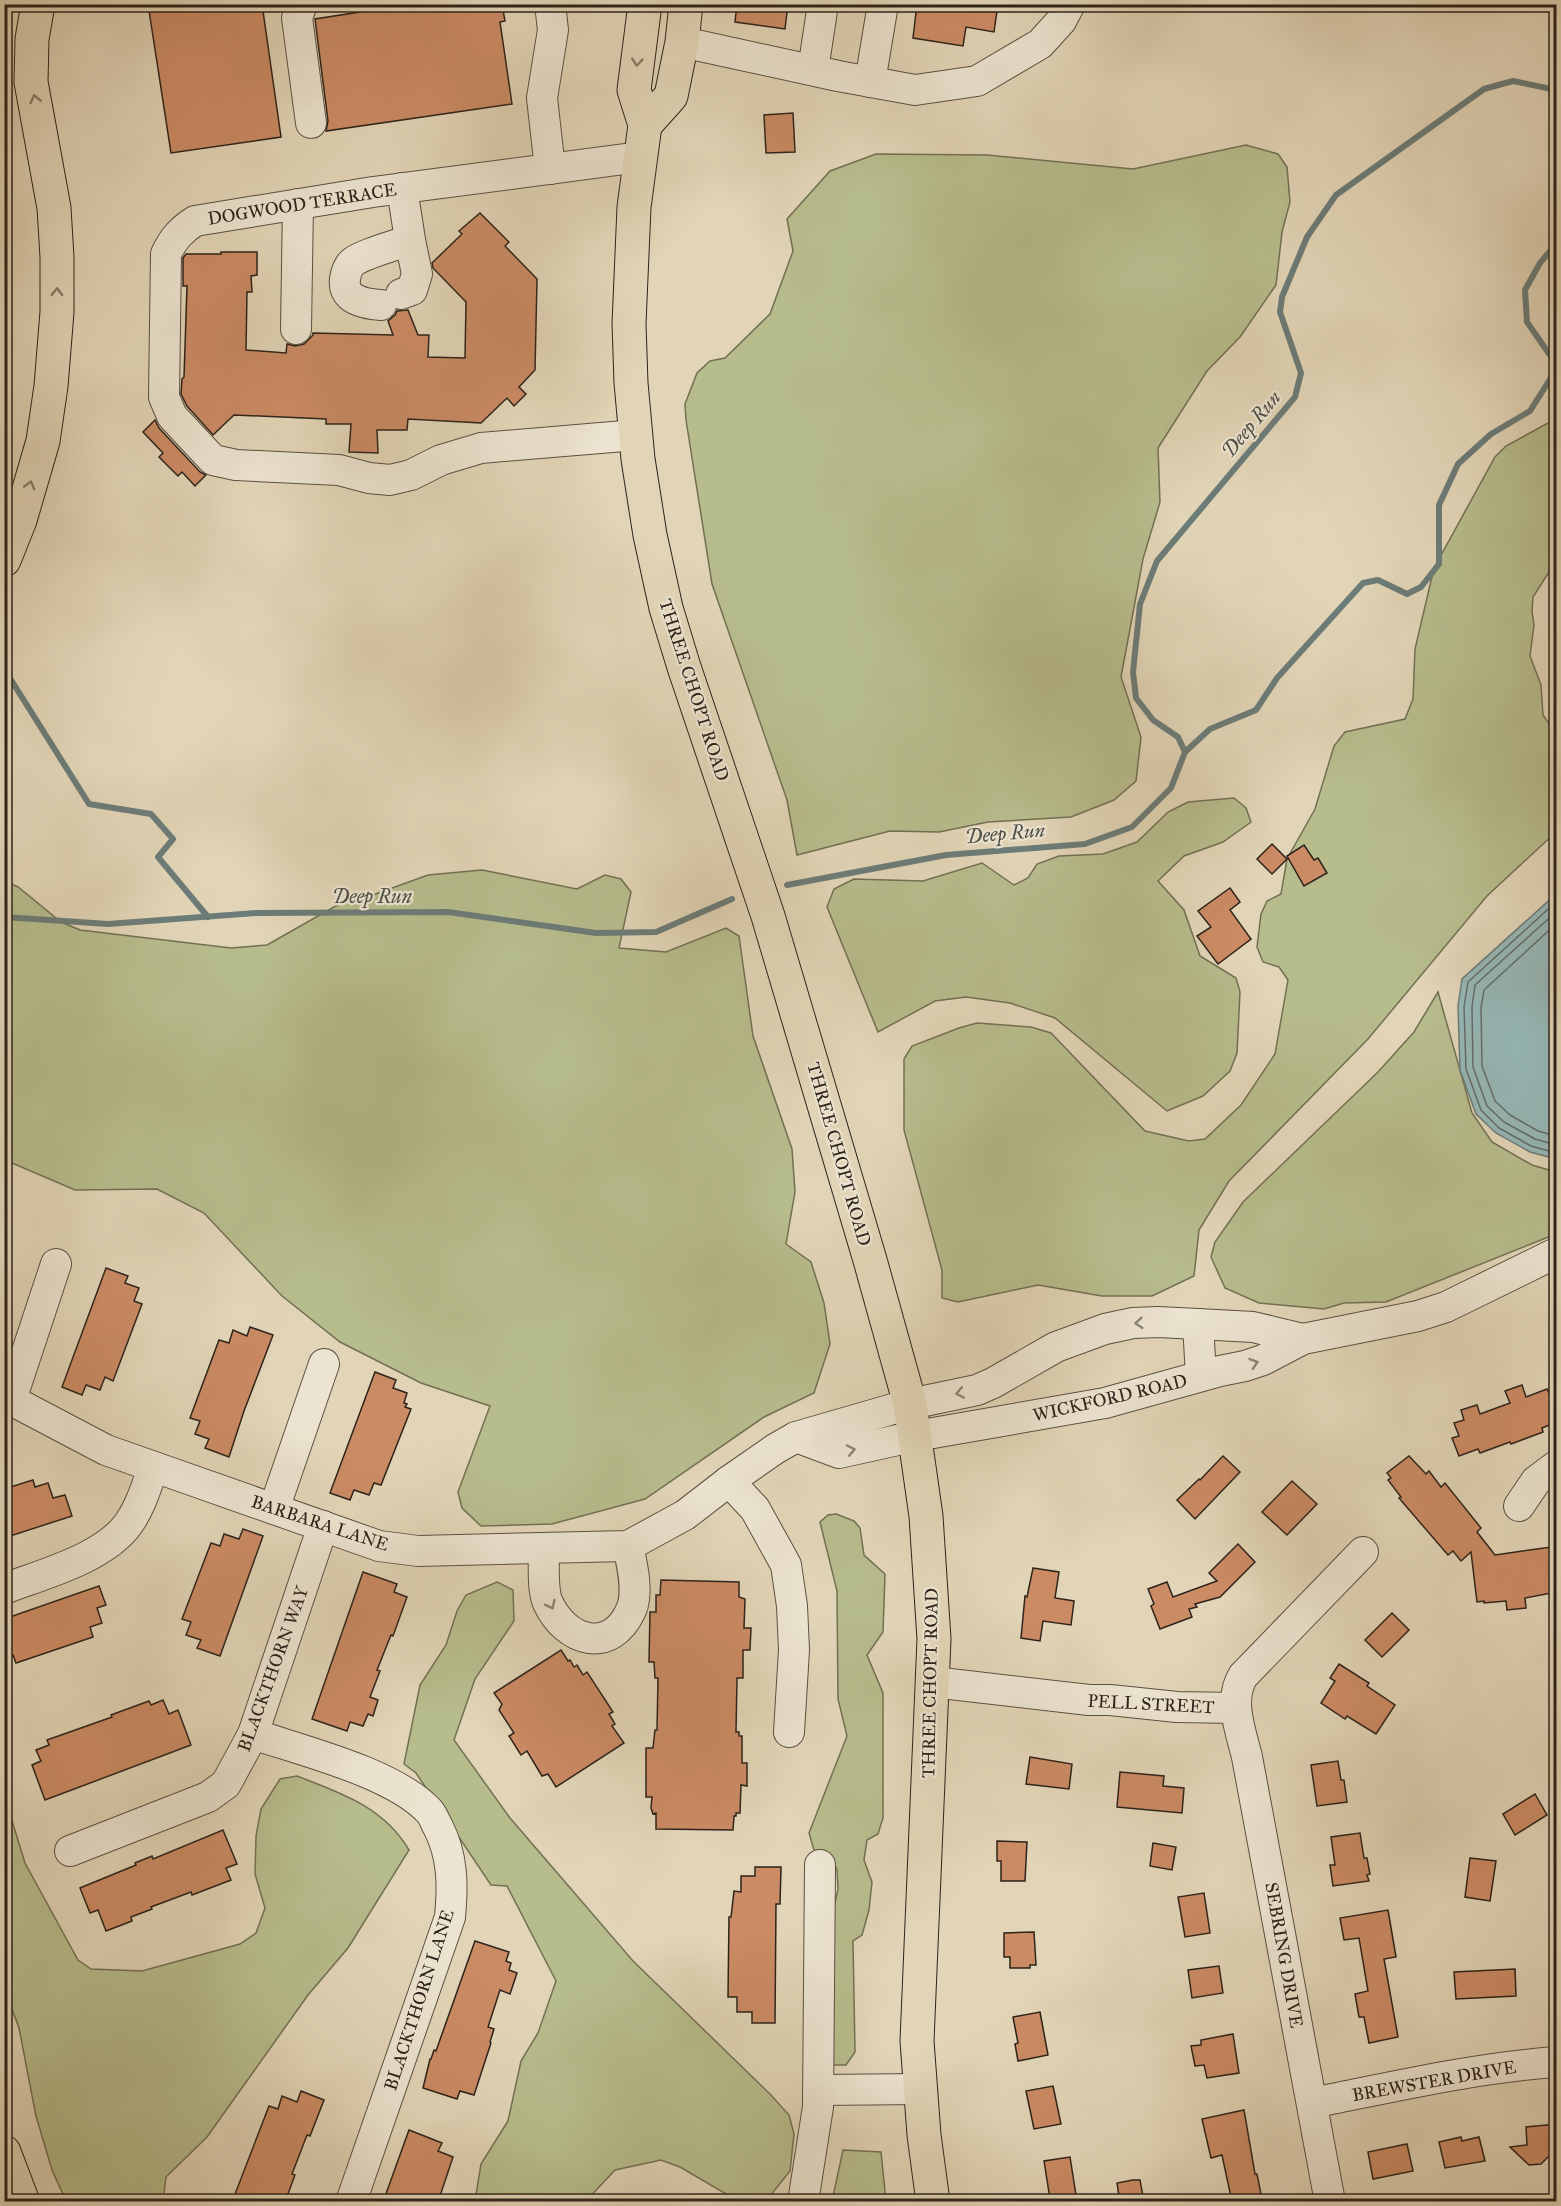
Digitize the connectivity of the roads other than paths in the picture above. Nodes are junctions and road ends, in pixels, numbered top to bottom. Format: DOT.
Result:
graph roads {
  1 [pos="38,4"];
  2 [pos="302,4"];
  3 [pos="550,4"];
  4 [pos="645,4"];
  5 [pos="686,4"];
  6 [pos="823,4"];
  7 [pos="883,4"];
  8 [pos="1070,4"];
  9 [pos="682,42"];
  10 [pos="813,70"];
  11 [pos="870,82"];
  12 [pos="311,123"];
  13 [pos="645,125"];
  14 [pos="640,157"];
  15 [pos="550,169"];
  16 [pos="402,188"];
  17 [pos="298,204"];
  18 [pos="410,240"];
  19 [pos="296,329"];
  20 [pos="636,435"];
  21 [pos="4,560"];
  22 [pos="1557,1253"];
  23 [pos="56,1264"];
  24 [pos="1198,1324"];
  25 [pos="1303,1339"];
  26 [pos="324,1364"];
  27 [pos="1201,1376"];
  28 [pos="910,1404"];
  29 [pos="916,1436"];
  30 [pos="796,1437"];
  31 [pos="1557,1466"];
  32 [pos="153,1468"];
  33 [pos="729,1481"];
  34 [pos="1519,1506"];
  35 [pos="274,1509"];
  36 [pos="323,1526"];
  37 [pos="628,1546"];
  38 [pos="544,1548"];
  39 [pos="1363,1552"];
  40 [pos="4,1589"];
  41 [pos="933,1682"];
  42 [pos="1236,1708"];
  43 [pos="789,1732"];
  44 [pos="254,1734"];
  45 [pos="70,1851"];
  46 [pos="820,1865"];
  47 [pos="1557,2062"];
  48 [pos="921,2089"];
  49 [pos="818,2090"];
  50 [pos="1312,2103"];
  51 [pos="4,2152"];
  52 [pos="22,2202"];
  53 [pos="351,2202"];
  54 [pos="803,2202"];
  55 [pos="933,2202"];
  56 [pos="1330,2202"];
  21 -- 1 [label="main road, one-way"];
  2 -- 12 [label="street"];
  3 -- 15 [label="street"];
  4 -- 13 [label="main road, THREE CHOPT ROAD, one-way"];
  5 -- 9 [label="main road"];
  6 -- 10 [label="street"];
  7 -- 11 [label="street"];
  8 -- 11 [label="street"];
  9 -- 10 [label="street"];
  9 -- 13 [label="main road"];
  10 -- 11 [label="street"];
  13 -- 14 [label="main road, THREE CHOPT ROAD"];
  14 -- 15 [label="street, DOGWOOD TERRACE"];
  14 -- 20 [label="main road, THREE CHOPT ROAD"];
  15 -- 16 [label="street, DOGWOOD TERRACE"];
  16 -- 17 [label="street, DOGWOOD TERRACE"];
  16 -- 18 [label="street"];
  17 -- 19 [label="street"];
  17 -- 20 [label="street, DOGWOOD TERRACE"];
  18 -- 18 [label="street"];
  20 -- 28 [label="main road, THREE CHOPT ROAD"];
  22 -- 25 [label="street"];
  23 -- 32 [label="street, BARBARA LANE"];
  24 -- 25 [label="street"];
  24 -- 27 [label="street, WICKFORD ROAD"];
  24 -- 28 [label="street, one-way"];
  27 -- 25 [label="street, one-way"];
  26 -- 35 [label="street"];
  27 -- 29 [label="street, WICKFORD ROAD"];
  28 -- 29 [label="main road, THREE CHOPT ROAD"];
  28 -- 30 [label="street, BARBARA LANE"];
  30 -- 29 [label="street, one-way"];
  29 -- 41 [label="main road, THREE CHOPT ROAD"];
  30 -- 33 [label="street, BARBARA LANE"];
  31 -- 34 [label="street"];
  32 -- 35 [label="street, BARBARA LANE"];
  32 -- 40 [label="street"];
  33 -- 37 [label="street, BARBARA LANE"];
  33 -- 43 [label="street"];
  35 -- 36 [label="street, BARBARA LANE"];
  36 -- 38 [label="street, BARBARA LANE"];
  36 -- 44 [label="street, BLACKTHORN WAY"];
  37 -- 38 [label="street, BARBARA LANE"];
  38 -- 37 [label="street, one-way"];
  39 -- 42 [label="street, PELL STREET"];
  41 -- 42 [label="street, PELL STREET"];
  41 -- 48 [label="main road, THREE CHOPT ROAD"];
  42 -- 50 [label="street, SEBRING DRIVE"];
  44 -- 45 [label="street, BLACKTHORN WAY"];
  44 -- 53 [label="street, BLACKTHORN LANE"];
  46 -- 49 [label="street"];
  47 -- 50 [label="street, BREWSTER DRIVE"];
  48 -- 49 [label="street"];
  48 -- 55 [label="main road, THREE CHOPT ROAD"];
  49 -- 54 [label="street"];
  50 -- 56 [label="street, SEBRING DRIVE"];
  51 -- 52 [label="main road"];
}
